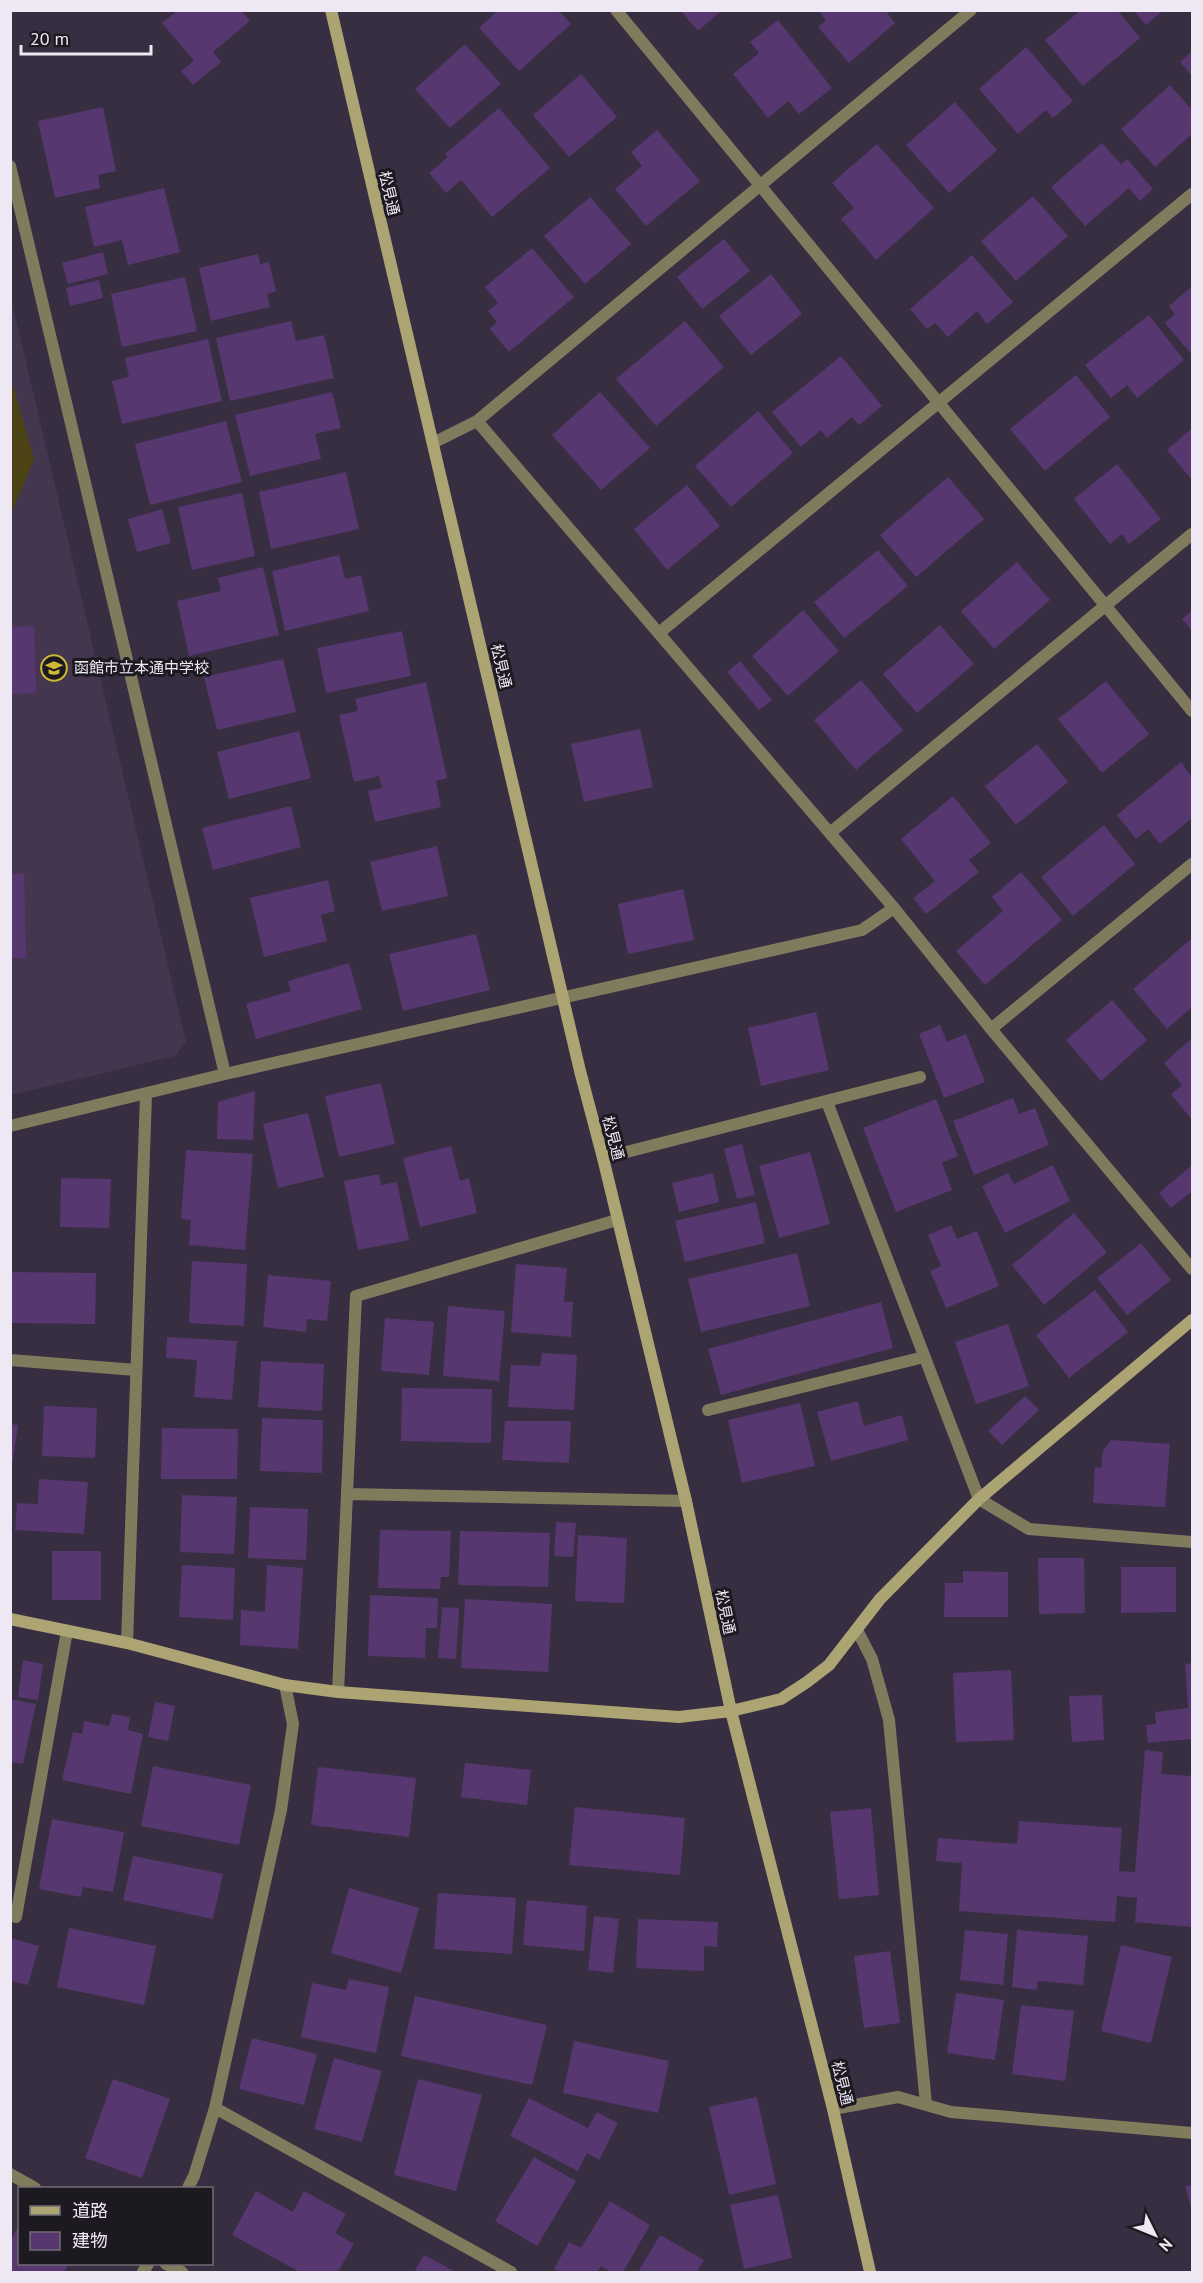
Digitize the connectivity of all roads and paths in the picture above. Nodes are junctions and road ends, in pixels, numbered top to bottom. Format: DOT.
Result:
graph roads {
  1 [pos="331,10"];
  2 [pos="616,10"];
  3 [pos="971,10"];
  4 [pos="10,166"];
  5 [pos="760,185"];
  6 [pos="1192,194"];
  7 [pos="938,404"];
  8 [pos="477,421"];
  9 [pos="433,443"];
  10 [pos="1192,534"];
  11 [pos="1106,606"];
  12 [pos="659,633"];
  13 [pos="1192,711"];
  14 [pos="830,832"];
  15 [pos="1192,864"];
  16 [pos="894,908"];
  17 [pos="563,998"];
  18 [pos="991,1029"];
  19 [pos="225,1074"];
  20 [pos="920,1077"];
  21 [pos="146,1095"];
  22 [pos="827,1102"];
  23 [pos="10,1126"];
  24 [pos="603,1158"];
  25 [pos="617,1220"];
  26 [pos="1192,1269"];
  27 [pos="1192,1320"];
  28 [pos="924,1357"];
  29 [pos="10,1360"];
  30 [pos="136,1370"];
  31 [pos="708,1410"];
  32 [pos="347,1494"];
  33 [pos="979,1499"];
  34 [pos="686,1501"];
  35 [pos="1192,1542"];
  36 [pos="10,1619"];
  37 [pos="857,1629"];
  38 [pos="67,1630"];
  39 [pos="127,1643"];
  40 [pos="285,1685"];
  41 [pos="338,1692"];
  42 [pos="731,1710"];
  43 [pos="16,1917"];
  44 [pos="926,2104"];
  45 [pos="215,2108"];
  46 [pos="833,2109"];
  47 [pos="1192,2129"];
  48 [pos="10,2174"];
  49 [pos="33,2187"];
  50 [pos="188,2187"];
  51 [pos="168,2265"];
  52 [pos="182,2272"];
  53 [pos="512,2272"];
  54 [pos="870,2272"];
  1 -- 9 [label="street, 松見通"];
  2 -- 5 [label="street"];
  3 -- 5 [label="street"];
  4 -- 19 [label="street"];
  5 -- 7 [label="street"];
  5 -- 8 [label="street"];
  6 -- 7 [label="street"];
  7 -- 11 [label="street"];
  7 -- 12 [label="street"];
  8 -- 9 [label="street"];
  8 -- 12 [label="street"];
  9 -- 17 [label="street, 松見通"];
  10 -- 11 [label="street"];
  11 -- 13 [label="street"];
  11 -- 14 [label="street"];
  12 -- 14 [label="street"];
  14 -- 16 [label="street"];
  15 -- 18 [label="street"];
  16 -- 17 [label="street"];
  16 -- 18 [label="street"];
  17 -- 19 [label="street"];
  17 -- 24 [label="street, 松見通"];
  18 -- 26 [label="street"];
  19 -- 21 [label="street"];
  20 -- 22 [label="street"];
  21 -- 23 [label="street"];
  21 -- 30 [label="street"];
  22 -- 24 [label="street"];
  22 -- 28 [label="street"];
  24 -- 25 [label="street, 松見通"];
  25 -- 32 [label="street"];
  25 -- 34 [label="street, 松見通"];
  27 -- 33 [label="street"];
  28 -- 31 [label="street"];
  28 -- 33 [label="street"];
  29 -- 30 [label="street"];
  30 -- 39 [label="street"];
  32 -- 34 [label="street"];
  32 -- 41 [label="street"];
  33 -- 35 [label="street"];
  33 -- 37 [label="street"];
  34 -- 42 [label="street, 松見通"];
  36 -- 38 [label="street"];
  37 -- 42 [label="street"];
  37 -- 44 [label="street"];
  38 -- 39 [label="street"];
  38 -- 43 [label="street"];
  39 -- 40 [label="street"];
  40 -- 41 [label="street"];
  40 -- 45 [label="street"];
  41 -- 42 [label="street"];
  42 -- 46 [label="street, 松見通"];
  44 -- 46 [label="street"];
  44 -- 47 [label="street"];
  45 -- 50 [label="street"];
  45 -- 53 [label="street"];
  46 -- 54 [label="street, 松見通"];
  48 -- 49 [label="street"];
  51 -- 52 [label="street"];
}
